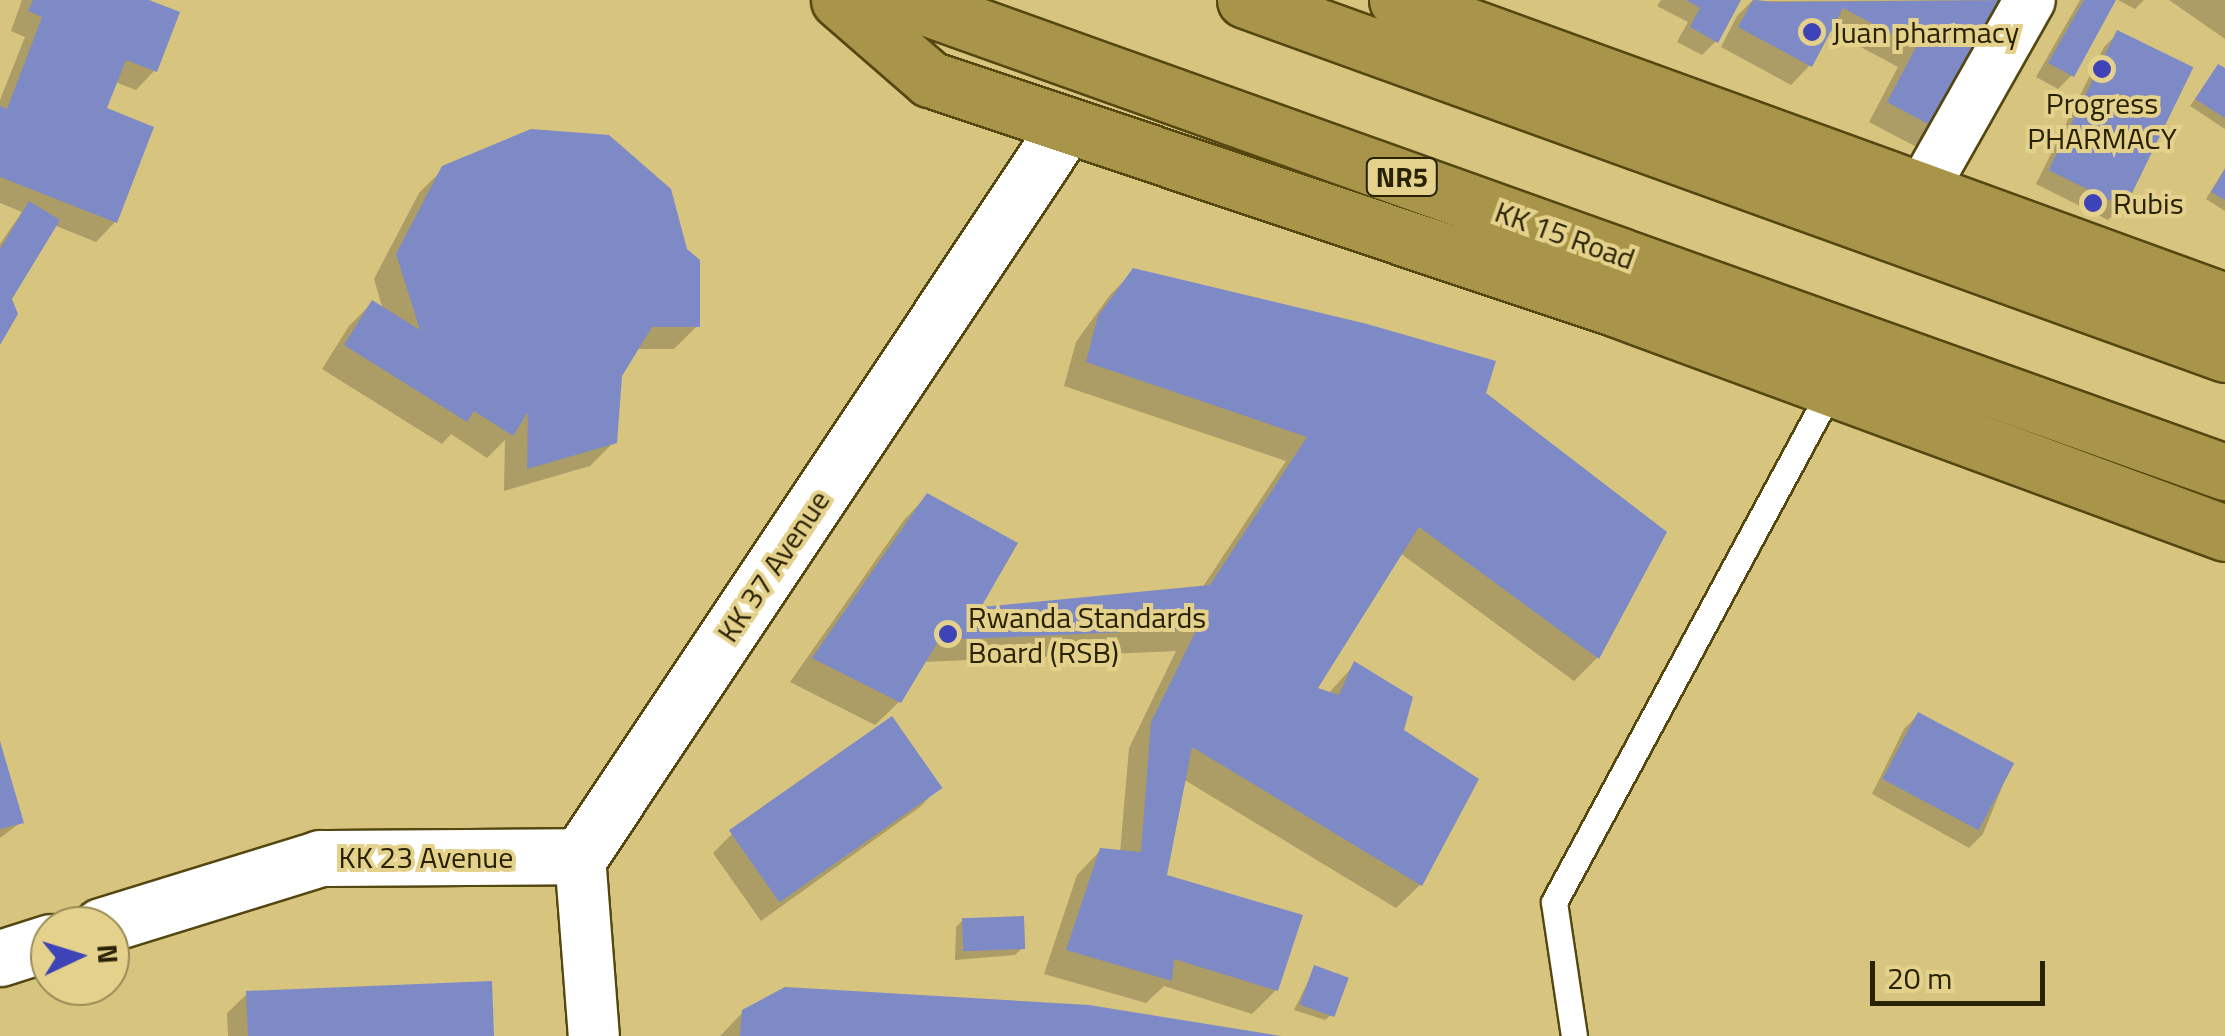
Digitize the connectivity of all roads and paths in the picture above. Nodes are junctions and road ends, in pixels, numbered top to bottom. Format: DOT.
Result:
graph roads {
  1 [pos="839,0"];
  2 [pos="904,0"];
  3 [pos="1245,0"];
  4 [pos="1397,0"];
  5 [pos="2030,0"];
  6 [pos="1066,125"];
  7 [pos="1923,189"];
  8 [pos="2225,301"];
  9 [pos="2225,354"];
  10 [pos="1831,388"];
  11 [pos="2225,472"];
  12 [pos="2225,534"];
  13 [pos="580,856"];
  14 [pos="130,917"];
  15 [pos="30,948"];
  16 [pos="0,958"];
  17 [pos="594,1036"];
  18 [pos="1574,1036"];
  1 -- 6 [label="highway"];
  2 -- 11 [label="highway, KK 15 Road / NR5"];
  3 -- 9 [label="highway"];
  4 -- 7 [label="highway"];
  5 -- 7 [label="street"];
  6 -- 10 [label="highway"];
  6 -- 13 [label="main road, KK 37 Avenue"];
  7 -- 8 [label="highway"];
  10 -- 12 [label="highway"];
  10 -- 18 [label="lane"];
  13 -- 14 [label="main road, KK 23 Avenue"];
  13 -- 17 [label="street"];
  15 -- 16 [label="main road"];
}
